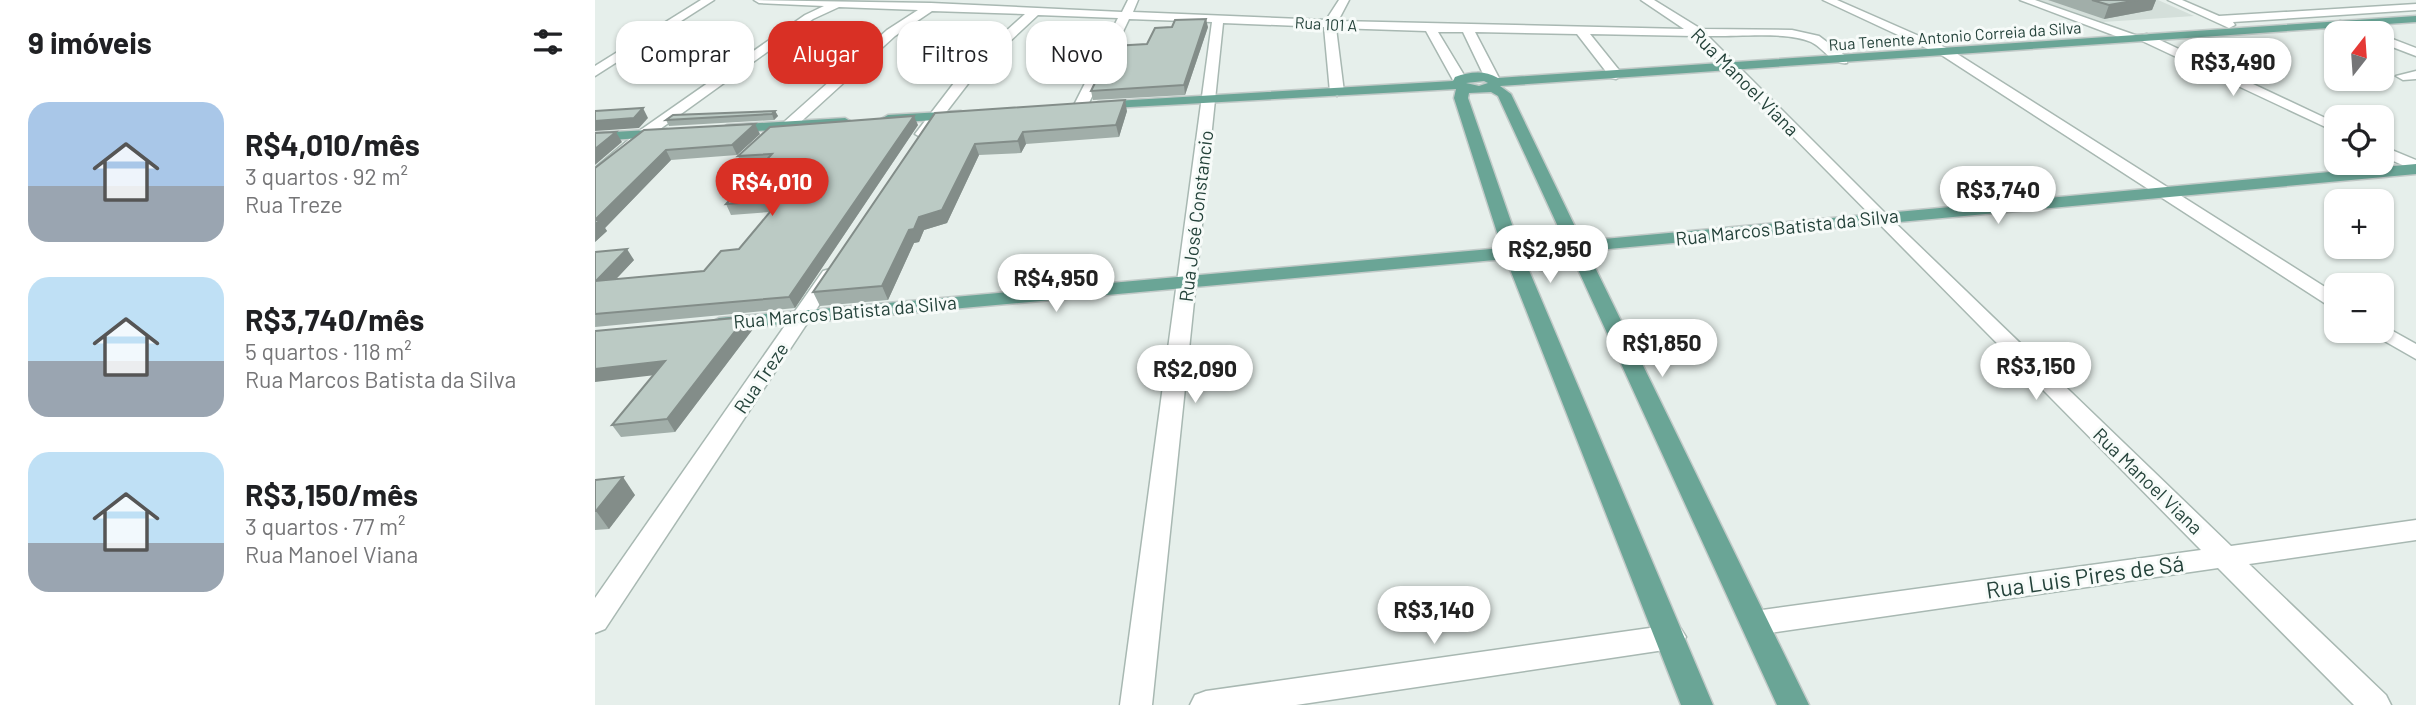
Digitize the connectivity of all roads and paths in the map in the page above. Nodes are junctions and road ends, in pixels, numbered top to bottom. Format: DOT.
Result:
graph roads {
  1 [pos="709,0"];
  2 [pos="759,0"];
  3 [pos="1133,0"];
  4 [pos="1344,0"];
  5 [pos="1646,0"];
  6 [pos="1828,0"];
  7 [pos="2025,0"];
  8 [pos="2173,0"];
  9 [pos="2370,0"];
  10 [pos="846,1"];
  11 [pos="990,4"];
  12 [pos="931,6"];
  13 [pos="2416,7"];
  14 [pos="2395,8"];
  15 [pos="1037,10"];
  16 [pos="1124,14"];
  17 [pos="2416,17"];
  18 [pos="1218,19"];
  19 [pos="2216,20"];
  20 [pos="2365,21"];
  21 [pos="1330,24"];
  22 [pos="2324,24"];
  23 [pos="1467,28"];
  24 [pos="1430,29"];
  25 [pos="1580,30"];
  26 [pos="2239,30"];
  27 [pos="1696,31"];
  28 [pos="2138,37"];
  29 [pos="2394,44"];
  30 [pos="2416,52"];
  31 [pos="1947,53"];
  32 [pos="1843,60"];
  33 [pos="1730,68"];
  34 [pos="595,72"];
  35 [pos="1616,75"];
  36 [pos="1494,82"];
  37 [pos="1461,84"];
  38 [pos="1337,92"];
  39 [pos="1210,100"];
  40 [pos="1073,108"];
  41 [pos="974,114"];
  42 [pos="934,116"];
  43 [pos="2324,122"];
  44 [pos="789,125"];
  45 [pos="710,130"];
  46 [pos="684,132"];
  47 [pos="645,134"];
  48 [pos="595,137"];
  49 [pos="912,150"];
  50 [pos="2394,156"];
  51 [pos="2416,167"];
  52 [pos="595,176"];
  53 [pos="2164,193"];
  54 [pos="1879,218"];
  55 [pos="1576,247"];
  56 [pos="1514,252"];
  57 [pos="840,261"];
  58 [pos="1189,281"];
  59 [pos="2324,294"];
  60 [pos="803,316"];
  61 [pos="706,325"];
  62 [pos="2394,339"];
  63 [pos="2416,353"];
  64 [pos="2416,530"];
  65 [pos="2225,557"];
  66 [pos="595,621"];
  67 [pos="1755,622"];
  68 [pos="1671,637"];
  69 [pos="1136,705"];
  70 [pos="1206,705"];
  71 [pos="1697,705"];
  72 [pos="1793,705"];
  73 [pos="2375,705"];
  1 -- 34 [label="street"];
  2 -- 10 [label="street, Rua 101 A"];
  3 -- 16 [label="street"];
  4 -- 21 [label="street"];
  5 -- 27 [label="street, Rua Manoel Viana"];
  6 -- 31 [label="street"];
  7 -- 28 [label="street"];
  8 -- 19 [label="street"];
  9 -- 14 [label="street"];
  10 -- 12 [label="street, Rua 101 A"];
  10 -- 47 [label="street"];
  11 -- 12 [label="street, Rua 101 A"];
  11 -- 15 [label="street, Rua 101 A"];
  12 -- 44 [label="street"];
  13 -- 14 [label="street"];
  14 -- 17 [label="street"];
  14 -- 19 [label="street"];
  15 -- 16 [label="street, Rua 101 A"];
  15 -- 42 [label="street"];
  16 -- 18 [label="street, Rua 101 A"];
  16 -- 40 [label="street"];
  17 -- 20 [label="main road, Rua Tenente Antonio Correia da Silva"];
  18 -- 21 [label="street, Rua 101 A"];
  18 -- 39 [label="street, Rua José Constancio"];
  19 -- 26 [label="street"];
  21 -- 24 [label="street, Rua 101 A"];
  21 -- 38 [label="street"];
  22 -- 26 [label="main road, Rua Tenente Antonio Correia da Silva"];
  23 -- 24 [label="street, Rua 101 A"];
  23 -- 25 [label="street, Rua 101 A"];
  23 -- 36 [label="street"];
  24 -- 37 [label="street"];
  25 -- 27 [label="street, Rua 101 A"];
  25 -- 35 [label="street"];
  26 -- 28 [label="main road, Rua Tenente Antonio Correia da Silva"];
  27 -- 32 [label="street, Rua 101 A"];
  27 -- 33 [label="street, Rua Manoel Viana"];
  28 -- 31 [label="main road, Rua Tenente Antonio Correia da Silva"];
  28 -- 43 [label="street"];
  29 -- 30 [label="street"];
  31 -- 32 [label="main road, Rua Tenente Antonio Correia da Silva"];
  31 -- 53 [label="street"];
  32 -- 33 [label="main road, Rua Tenente Antonio Correia da Silva"];
  33 -- 35 [label="main road, Rua Tenente Antonio Correia da Silva"];
  33 -- 54 [label="street, Rua Manoel Viana"];
  35 -- 36 [label="main road, Rua Tenente Antonio Correia da Silva"];
  36 -- 37 [label="main road, Rua Tenente Antonio Correia da Silva"];
  36 -- 55 [label="main road"];
  37 -- 38 [label="main road, Rua Tenente Antonio Correia da Silva"];
  37 -- 56 [label="main road"];
  38 -- 39 [label="main road, Rua Tenente Antonio Correia da Silva"];
  39 -- 40 [label="main road, Rua Tenente Antonio Correia da Silva"];
  39 -- 58 [label="street, Rua José Constancio"];
  41 -- 42 [label="main road"];
  42 -- 44 [label="main road"];
  42 -- 49 [label="street"];
  44 -- 45 [label="main road"];
  46 -- 47 [label="main road"];
  47 -- 48 [label="main road"];
  47 -- 52 [label="street"];
  50 -- 51 [label="street"];
  51 -- 53 [label="main road, Rua Marcos Batista da Silva"];
  53 -- 54 [label="main road, Rua Marcos Batista da Silva"];
  53 -- 59 [label="street"];
  54 -- 55 [label="main road, Rua Marcos Batista da Silva"];
  54 -- 65 [label="street, Rua Manoel Viana"];
  55 -- 56 [label="main road"];
  55 -- 56 [label="main road"];
  55 -- 67 [label="main road"];
  56 -- 58 [label="main road, Rua Marcos Batista da Silva"];
  56 -- 68 [label="main road"];
  57 -- 60 [label="street, Rua Treze"];
  58 -- 60 [label="main road, Rua Marcos Batista da Silva"];
  58 -- 69 [label="street, Rua José Constancio"];
  60 -- 61 [label="main road, Rua Marcos Batista da Silva"];
  60 -- 66 [label="street, Rua Treze"];
  62 -- 63 [label="street"];
  64 -- 65 [label="street, Rua Luis Pires de Sá"];
  65 -- 67 [label="street, Rua Luis Pires de Sá"];
  65 -- 73 [label="street, Rua Manoel Viana"];
  67 -- 72 [label="main road"];
  68 -- 70 [label="street"];
  68 -- 71 [label="main road"];
}
